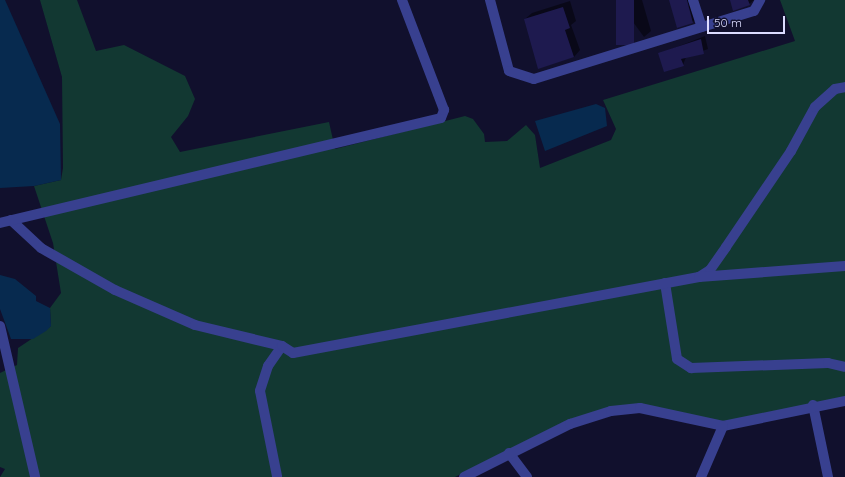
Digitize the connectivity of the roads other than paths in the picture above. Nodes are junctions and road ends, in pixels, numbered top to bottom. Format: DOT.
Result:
graph roads {
  1 [pos="403,0"];
  2 [pos="490,0"];
  3 [pos="693,0"];
  4 [pos="760,0"];
  5 [pos="702,27"];
  6 [pos="845,87"];
  7 [pos="11,220"];
  8 [pos="0,223"];
  9 [pos="845,266"];
  10 [pos="699,277"];
  11 [pos="665,283"];
  12 [pos="0,326"];
  13 [pos="282,346"];
  14 [pos="845,367"];
  15 [pos="845,401"];
  16 [pos="813,404"];
  17 [pos="723,426"];
  18 [pos="509,453"];
  19 [pos="277,476"];
  20 [pos="35,477"];
  21 [pos="464,477"];
  22 [pos="527,477"];
  23 [pos="701,477"];
  24 [pos="828,477"];
  1 -- 7 [label="street"];
  2 -- 5 [label="street"];
  3 -- 5 [label="street"];
  4 -- 5 [label="street"];
  6 -- 10 [label="street"];
  7 -- 8 [label="street"];
  7 -- 13 [label="street"];
  9 -- 10 [label="street"];
  10 -- 11 [label="street"];
  11 -- 13 [label="street"];
  11 -- 14 [label="street"];
  12 -- 20 [label="street"];
  13 -- 19 [label="street"];
  15 -- 16 [label="street"];
  16 -- 17 [label="street"];
  16 -- 24 [label="street"];
  17 -- 18 [label="street"];
  17 -- 23 [label="street"];
  18 -- 21 [label="street"];
  18 -- 22 [label="street"];
}
